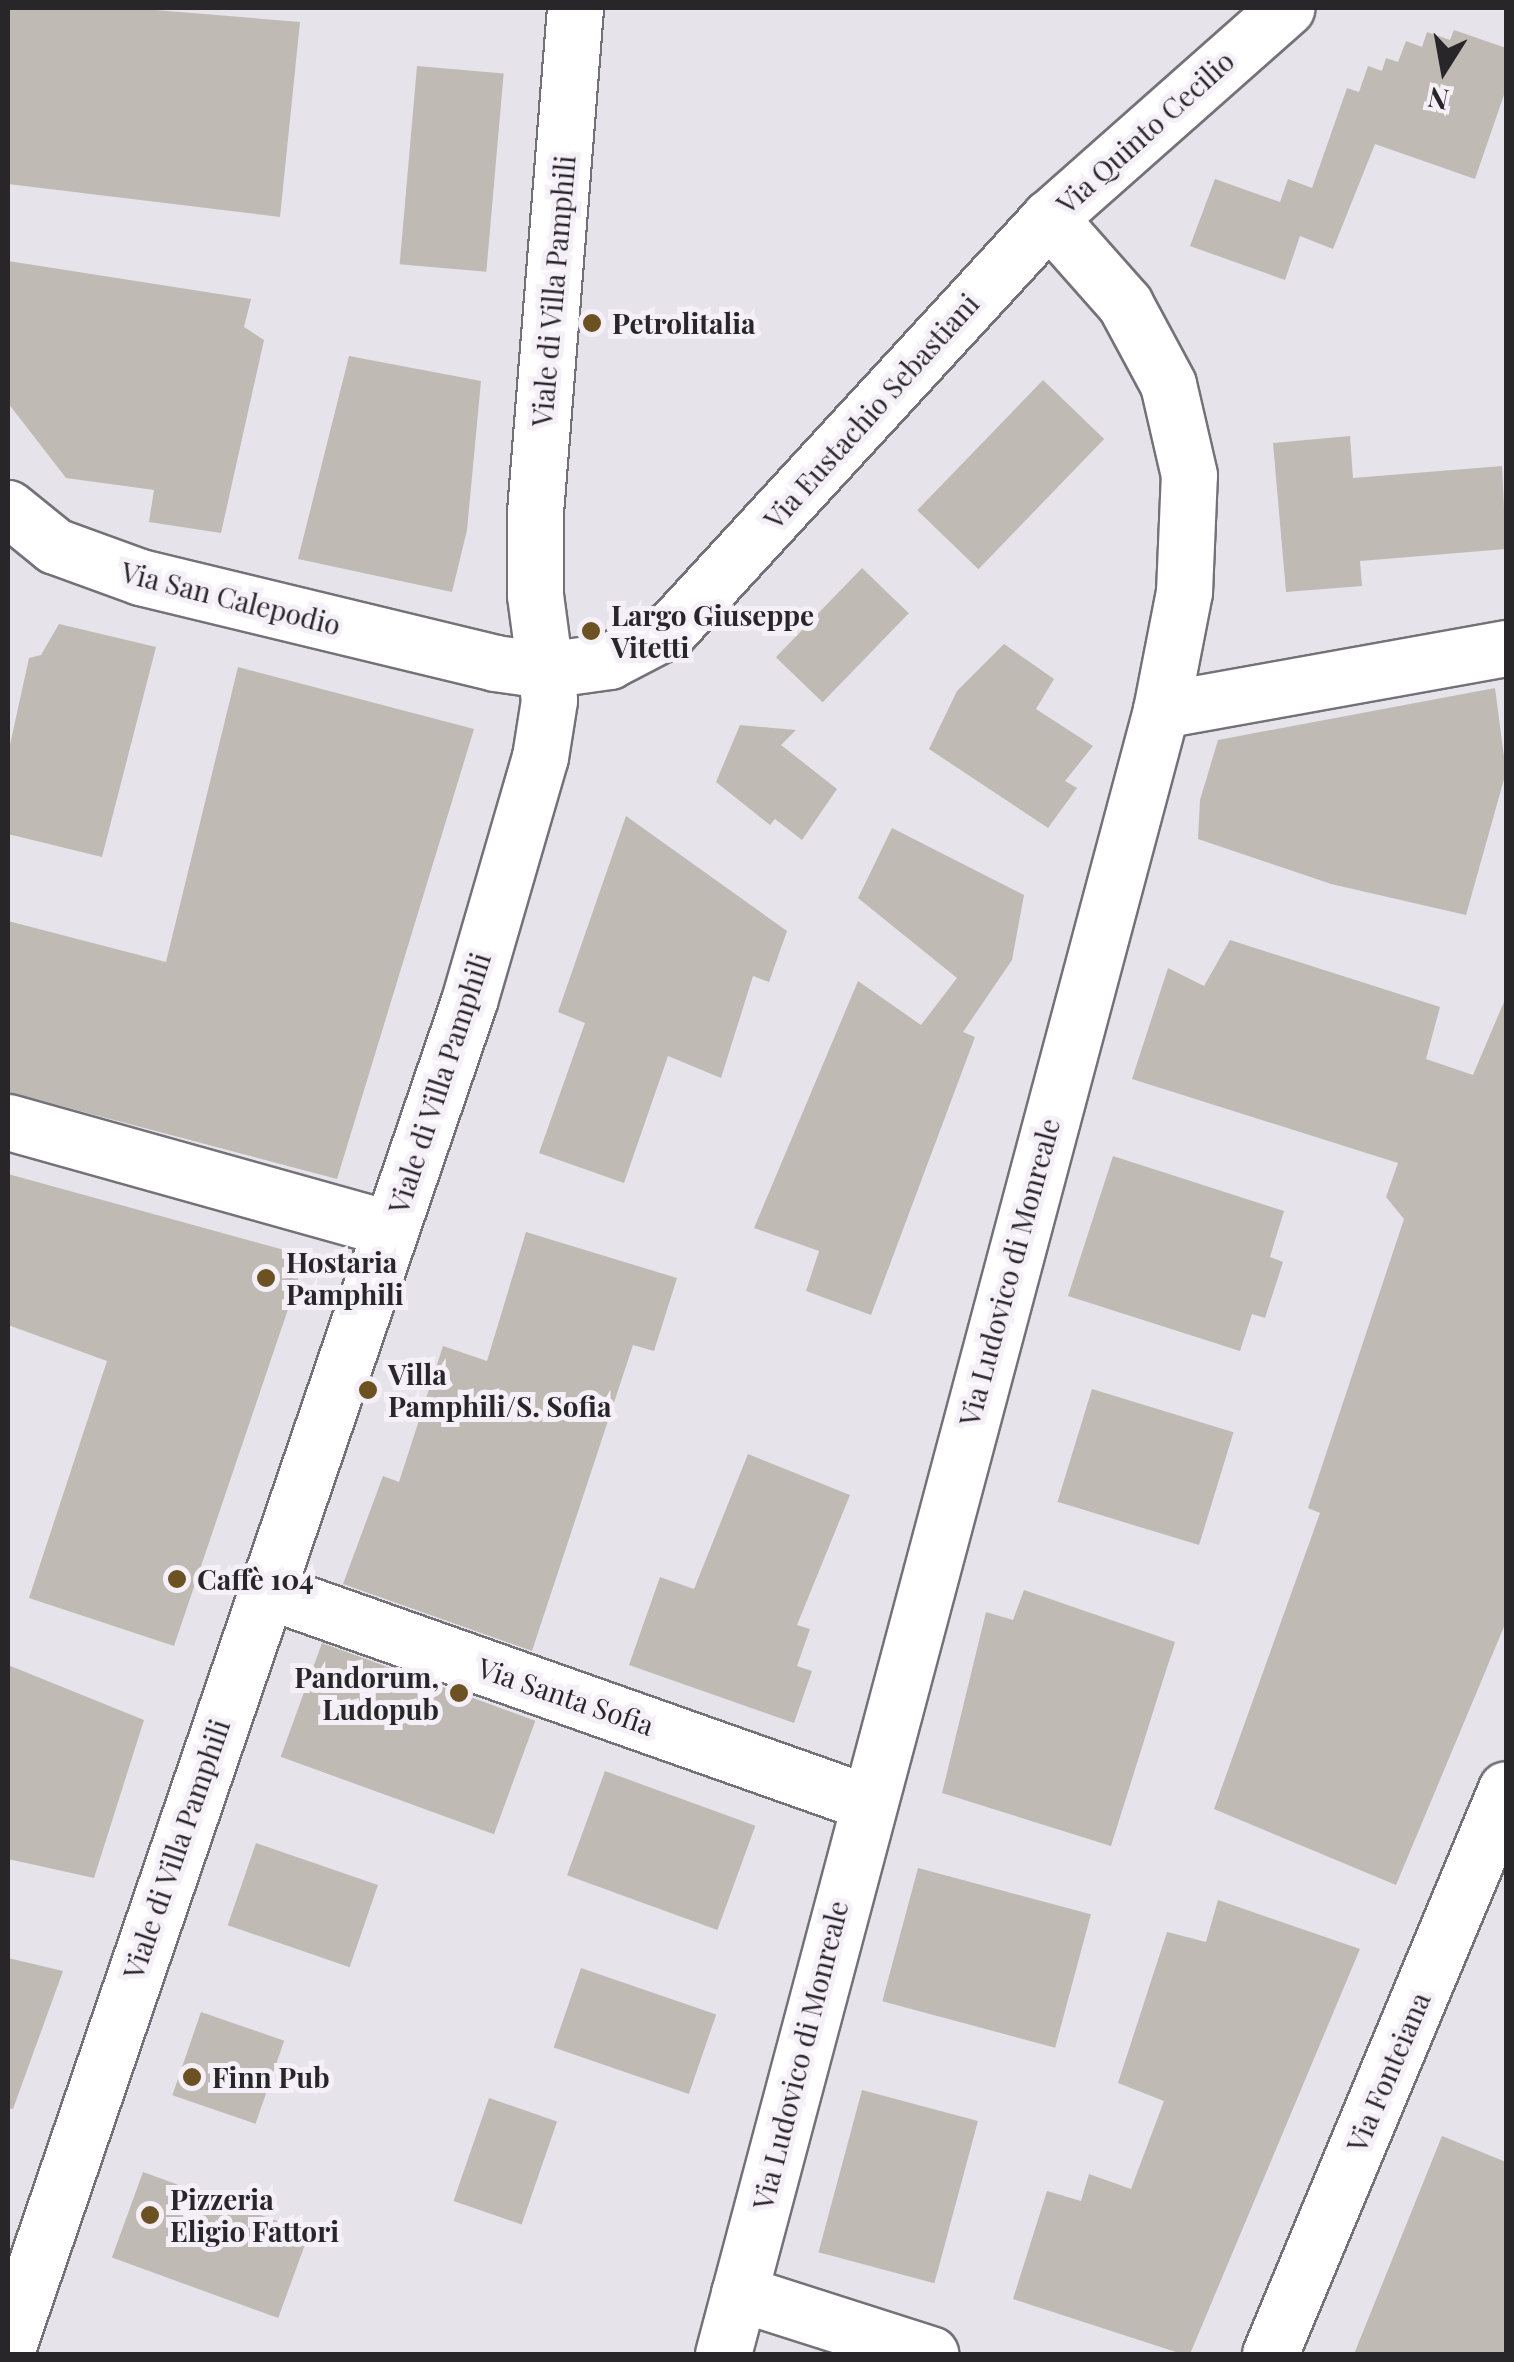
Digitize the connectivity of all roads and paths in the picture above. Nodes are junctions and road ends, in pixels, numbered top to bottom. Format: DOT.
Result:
graph roads {
  1 [pos="575,8"];
  2 [pos="1286,8"];
  3 [pos="1050,218"];
  4 [pos="8,508"];
  5 [pos="1506,648"];
  6 [pos="545,670"];
  7 [pos="1162,710"];
  8 [pos="8,1122"];
  9 [pos="390,1229"];
  10 [pos="266,1590"];
  11 [pos="1506,1789"];
  12 [pos="866,1802"];
  13 [pos="29,2214"];
  14 [pos="739,2293"];
  15 [pos="8,2346"];
  16 [pos="723,2354"];
  17 [pos="930,2354"];
  18 [pos="1270,2354"];
  1 -- 6 [label="street, Viale di Villa Pamphili"];
  2 -- 3 [label="street, Via Quinto Cecilio"];
  3 -- 6 [label="street, Via Eustachio Sebastiani"];
  3 -- 7 [label="street, Via Ludovico di Monreale"];
  4 -- 6 [label="street, Via San Calepodio"];
  5 -- 7 [label="street"];
  6 -- 9 [label="street, Viale di Villa Pamphili"];
  7 -- 12 [label="street, Via Ludovico di Monreale"];
  8 -- 9 [label="street"];
  9 -- 10 [label="street, Viale di Villa Pamphili"];
  10 -- 12 [label="street, Via Santa Sofia"];
  10 -- 13 [label="street, Viale di Villa Pamphili"];
  11 -- 18 [label="street, Via Fonteiana"];
  12 -- 14 [label="street, Via Ludovico di Monreale"];
  13 -- 15 [label="street, Viale di Villa Pamphili"];
  14 -- 16 [label="street, Via Ludovico di Monreale"];
  14 -- 17 [label="street"];
}
